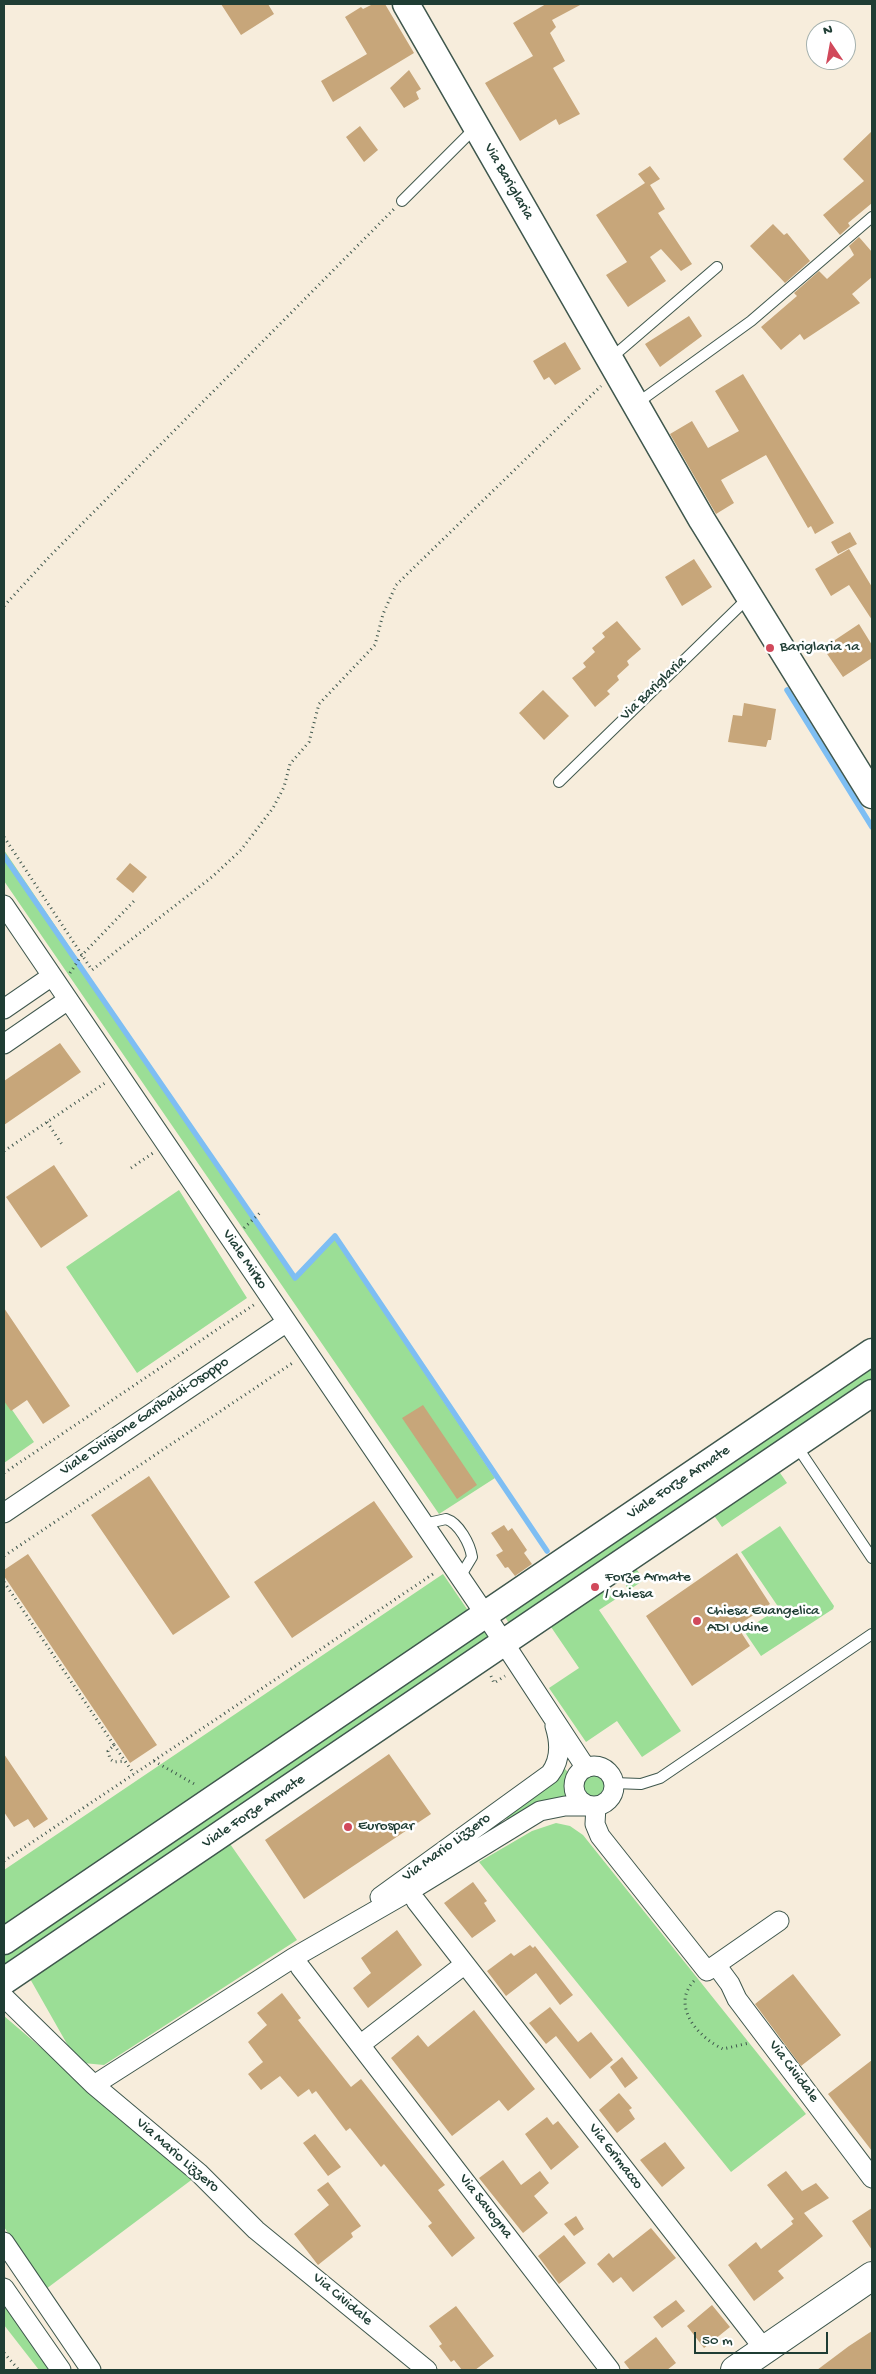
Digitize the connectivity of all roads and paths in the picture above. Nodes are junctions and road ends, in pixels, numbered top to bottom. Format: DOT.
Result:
graph roads {
  1 [pos="406,4"];
  2 [pos="476,126"];
  3 [pos="402,201"];
  4 [pos="872,217"];
  5 [pos="717,267"];
  6 [pos="613,365"];
  7 [pos="636,404"];
  8 [pos="749,597"];
  9 [pos="4,606"];
  10 [pos="559,782"];
  11 [pos="872,795"];
  12 [pos="4,837"];
  13 [pos="135,900"];
  14 [pos="4,905"];
  15 [pos="82,955"];
  16 [pos="77,962"];
  17 [pos="52,976"];
  18 [pos="68,1000"];
  19 [pos="4,1009"];
  20 [pos="4,1044"];
  21 [pos="118,1074"];
  22 [pos="47,1122"];
  23 [pos="166,1144"];
  24 [pos="63,1146"];
  25 [pos="4,1151"];
  26 [pos="131,1168"];
  27 [pos="262,1211"];
  28 [pos="249,1223"];
  29 [pos="260,1301"];
  30 [pos="287,1322"];
  31 [pos="872,1352"];
  32 [pos="296,1360"];
  33 [pos="872,1393"];
  34 [pos="796,1445"];
  35 [pos="4,1473"];
  36 [pos="4,1513"];
  37 [pos="424,1524"];
  38 [pos="4,1556"];
  39 [pos="872,1558"];
  40 [pos="440,1569"];
  41 [pos="460,1577"];
  42 [pos="4,1582"];
  43 [pos="485,1614"];
  44 [pos="872,1634"];
  45 [pos="504,1642"];
  46 [pos="500,1679"];
  47 [pos="494,1683"];
  48 [pos="552,1714"];
  49 [pos="114,1745"];
  50 [pos="125,1761"];
  51 [pos="154,1761"];
  52 [pos="586,1768"];
  53 [pos="134,1774"];
  54 [pos="614,1782"];
  55 [pos="200,1788"];
  56 [pos="593,1806"];
  57 [pos="4,1861"];
  58 [pos="416,1902"];
  59 [pos="779,1921"];
  60 [pos="4,1941"];
  61 [pos="297,1963"];
  62 [pos="465,1964"];
  63 [pos="711,1968"];
  64 [pos="4,1981"];
  65 [pos="4,1997"];
  66 [pos="766,2036"];
  67 [pos="360,2045"];
  68 [pos="94,2085"];
  69 [pos="872,2178"];
  70 [pos="256,2230"];
  71 [pos="4,2242"];
  72 [pos="872,2276"];
  73 [pos="4,2288"];
  74 [pos="765,2350"];
  75 [pos="4,2353"];
  76 [pos="19,2370"];
  77 [pos="61,2370"];
  78 [pos="91,2370"];
  79 [pos="427,2370"];
  80 [pos="610,2370"];
  81 [pos="735,2370"];
  1 -- 2 [label="street, Via Bariglaria"];
  2 -- 3 [label="lane"];
  2 -- 6 [label="street, Via Bariglaria"];
  3 -- 9 [label="path"];
  4 -- 7 [label="lane"];
  5 -- 6 [label="lane"];
  6 -- 7 [label="street, Via Bariglaria"];
  6 -- 15 [label="path"];
  7 -- 8 [label="street, Via Bariglaria"];
  8 -- 10 [label="lane, Via Bariglaria"];
  8 -- 11 [label="street, Via Bariglaria"];
  12 -- 15 [label="path"];
  13 -- 15 [label="path"];
  14 -- 17 [label="street, Viale Mirko"];
  15 -- 16 [label="path"];
  17 -- 18 [label="street, Viale Mirko"];
  17 -- 19 [label="street"];
  18 -- 20 [label="street"];
  18 -- 21 [label="street, Viale Mirko"];
  21 -- 22 [label="path"];
  21 -- 23 [label="street, Viale Mirko"];
  22 -- 24 [label="path"];
  22 -- 25 [label="path"];
  23 -- 26 [label="path"];
  23 -- 30 [label="street, Viale Mirko"];
  27 -- 28 [label="path"];
  29 -- 35 [label="path"];
  30 -- 36 [label="street, Viale Divisione Garibaldi-Osoppo"];
  30 -- 37 [label="street, Viale Mirko"];
  31 -- 43 [label="street, Viale Forze Armate"];
  32 -- 38 [label="path"];
  33 -- 34 [label="street, Viale Forze Armate"];
  34 -- 39 [label="lane"];
  34 -- 45 [label="street, Viale Forze Armate"];
  37 -- 41 [label="street, Viale Mirko"];
  37 -- 41 [label="lane"];
  40 -- 51 [label="path"];
  41 -- 43 [label="street, Viale Mirko"];
  42 -- 49 [label="path"];
  43 -- 45 [label="street"];
  43 -- 60 [label="street, Viale Forze Armate"];
  44 -- 54 [label="lane"];
  45 -- 48 [label="street, Via Mario Lizzero"];
  45 -- 64 [label="street, Viale Forze Armate"];
  46 -- 47 [label="path"];
  48 -- 52 [label="street, Via Mario Lizzero"];
  48 -- 61 [label="street, Via Mario Lizzero"];
  49 -- 50 [label="path"];
  49 -- 50 [label="path"];
  50 -- 53 [label="path"];
  51 -- 53 [label="path"];
  51 -- 55 [label="path"];
  52 -- 54 [label="street"];
  52 -- 56 [label="street"];
  53 -- 57 [label="path"];
  54 -- 56 [label="street"];
  56 -- 61 [label="street, Via Mario Lizzero"];
  56 -- 63 [label="street"];
  58 -- 62 [label="street, Via Grimacco"];
  59 -- 63 [label="street"];
  61 -- 67 [label="street, Via Savogna"];
  61 -- 68 [label="street, Via Mario Lizzero"];
  62 -- 67 [label="street"];
  62 -- 74 [label="street, Via Grimacco"];
  63 -- 66 [label="street, Via Cividale"];
  63 -- 66 [label="path"];
  65 -- 68 [label="street, Via Mario Lizzero"];
  66 -- 69 [label="street, Via Cividale"];
  67 -- 80 [label="street, Via Savogna"];
  68 -- 70 [label="street, Via Mario Lizzero"];
  70 -- 79 [label="street, Via Cividale"];
  71 -- 78 [label="street"];
  72 -- 74 [label="main road"];
  73 -- 77 [label="street"];
  74 -- 81 [label="main road"];
  75 -- 76 [label="path"];
}
